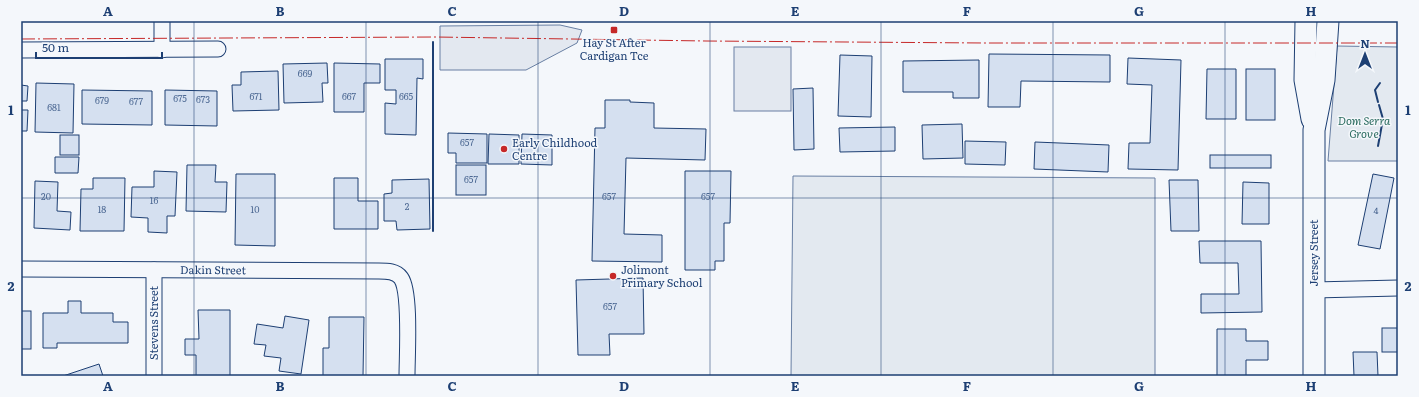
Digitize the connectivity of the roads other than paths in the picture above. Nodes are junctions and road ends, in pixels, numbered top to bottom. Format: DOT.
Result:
graph roads {
  1 [pos="162,21"];
  2 [pos="1306,21"];
  3 [pos="1328,21"];
  4 [pos="218,49"];
  5 [pos="21,50"];
  6 [pos="162,50"];
  7 [pos="1314,130"];
  8 [pos="21,269"];
  9 [pos="154,270"];
  10 [pos="1398,288"];
  11 [pos="1314,290"];
  12 [pos="154,376"];
  13 [pos="407,376"];
  14 [pos="1314,376"];
  1 -- 6 [label="street"];
  2 -- 7 [label="street, Jersey Street"];
  3 -- 7 [label="street, Jersey Street"];
  4 -- 6 [label="street"];
  5 -- 6 [label="street"];
  7 -- 11 [label="street, Jersey Street"];
  8 -- 9 [label="street, Dakin Street"];
  9 -- 12 [label="street, Stevens Street"];
  9 -- 13 [label="street, Dakin Street"];
  10 -- 11 [label="street"];
  11 -- 14 [label="street, Jersey Street"];
}
